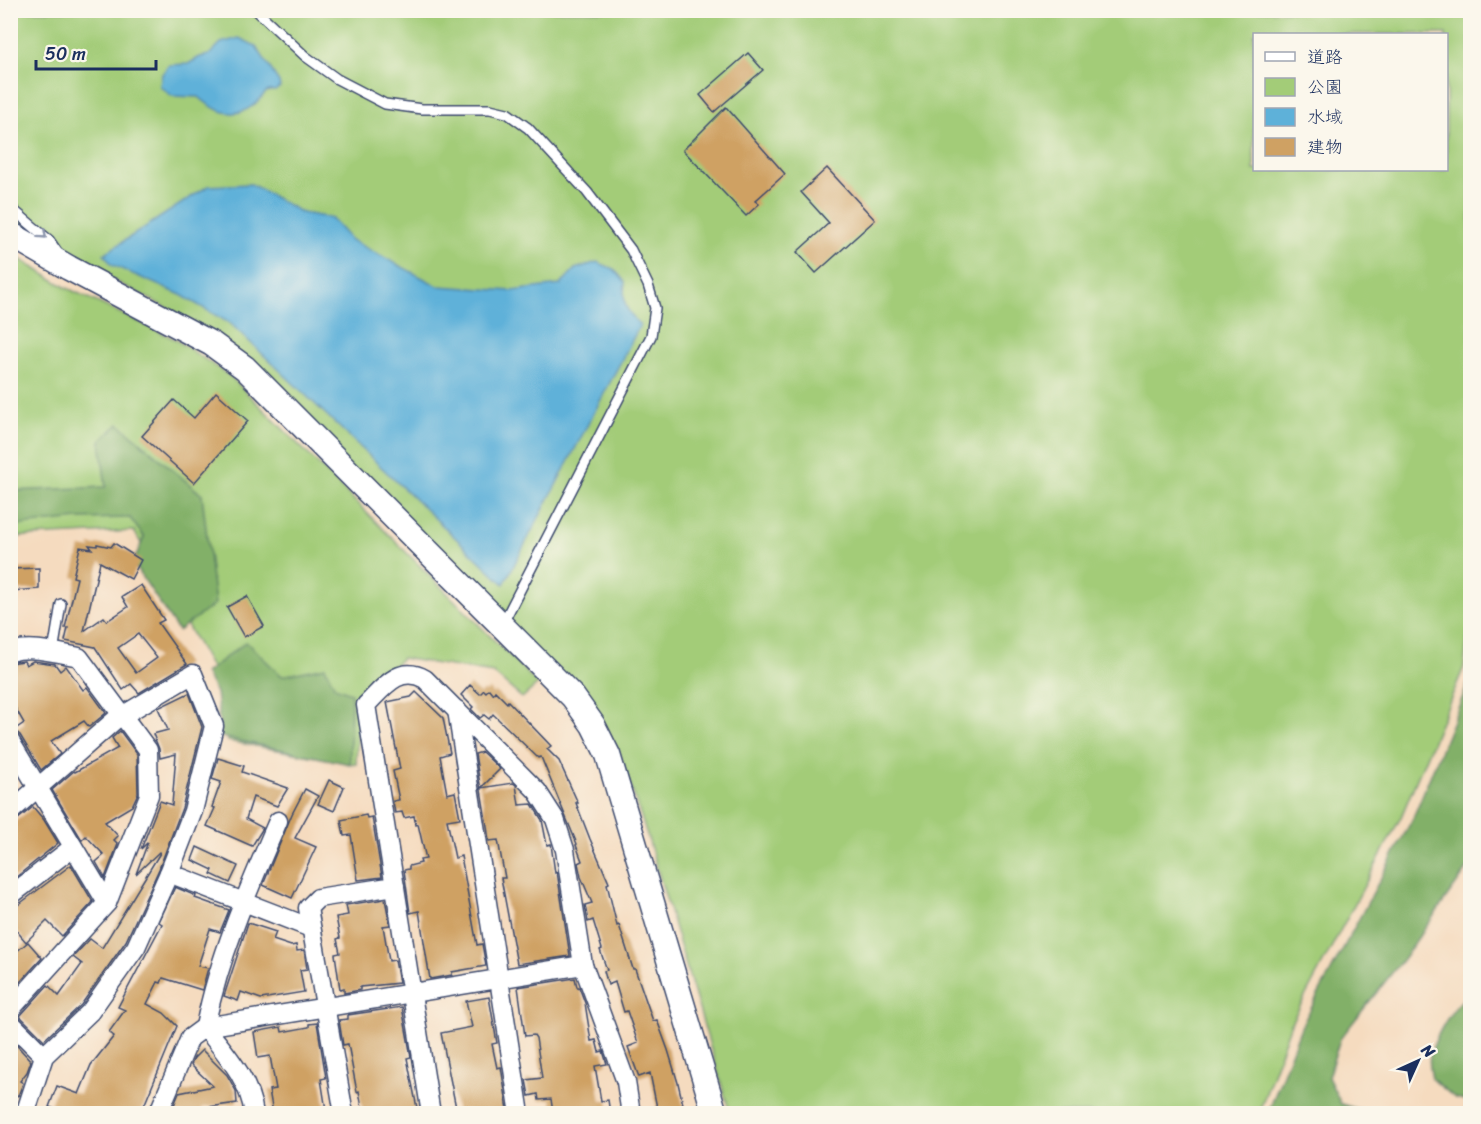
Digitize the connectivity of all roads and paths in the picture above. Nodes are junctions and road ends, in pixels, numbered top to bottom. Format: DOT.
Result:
graph roads {
  1 [pos="256,10"];
  2 [pos="10,207"];
  3 [pos="10,234"];
  4 [pos="69,268"];
  5 [pos="61,604"];
  6 [pos="502,624"];
  7 [pos="10,652"];
  8 [pos="53,652"];
  9 [pos="457,710"];
  10 [pos="124,716"];
  11 [pos="10,741"];
  12 [pos="40,788"];
  13 [pos="10,812"];
  14 [pos="278,821"];
  15 [pos="73,847"];
  16 [pos="169,873"];
  17 [pos="395,886"];
  18 [pos="10,896"];
  19 [pos="242,902"];
  20 [pos="107,903"];
  21 [pos="311,927"];
  22 [pos="583,965"];
  23 [pos="498,977"];
  24 [pos="411,993"];
  25 [pos="326,1006"];
  26 [pos="10,1010"];
  27 [pos="10,1022"];
  28 [pos="205,1027"];
  29 [pos="44,1056"];
  30 [pos="25,1113"];
  31 [pos="158,1113"];
  32 [pos="254,1113"];
  33 [pos="344,1113"];
  34 [pos="431,1113"];
  35 [pos="520,1113"];
  36 [pos="631,1113"];
  37 [pos="714,1113"];
  1 -- 6 [label="lane"];
  2 -- 4 [label="lane, one-way"];
  3 -- 4 [label="street"];
  4 -- 6 [label="street"];
  5 -- 8 [label="lane"];
  6 -- 37 [label="street"];
  7 -- 8 [label="street"];
  8 -- 10 [label="street"];
  9 -- 17 [label="street"];
  9 -- 22 [label="street"];
  9 -- 23 [label="street"];
  10 -- 12 [label="street"];
  10 -- 16 [label="street"];
  10 -- 20 [label="street"];
  11 -- 12 [label="street"];
  12 -- 13 [label="street"];
  12 -- 15 [label="street"];
  14 -- 19 [label="street"];
  15 -- 18 [label="street"];
  15 -- 20 [label="street"];
  16 -- 19 [label="street"];
  16 -- 29 [label="street"];
  17 -- 21 [label="street"];
  17 -- 24 [label="street"];
  19 -- 21 [label="street"];
  19 -- 28 [label="street"];
  20 -- 26 [label="street"];
  21 -- 25 [label="street"];
  22 -- 23 [label="street"];
  22 -- 36 [label="street"];
  23 -- 24 [label="street"];
  23 -- 35 [label="street"];
  24 -- 25 [label="street"];
  24 -- 34 [label="street"];
  25 -- 28 [label="street"];
  25 -- 33 [label="street"];
  27 -- 29 [label="street"];
  28 -- 31 [label="street"];
  28 -- 32 [label="street"];
  29 -- 30 [label="street"];
}
